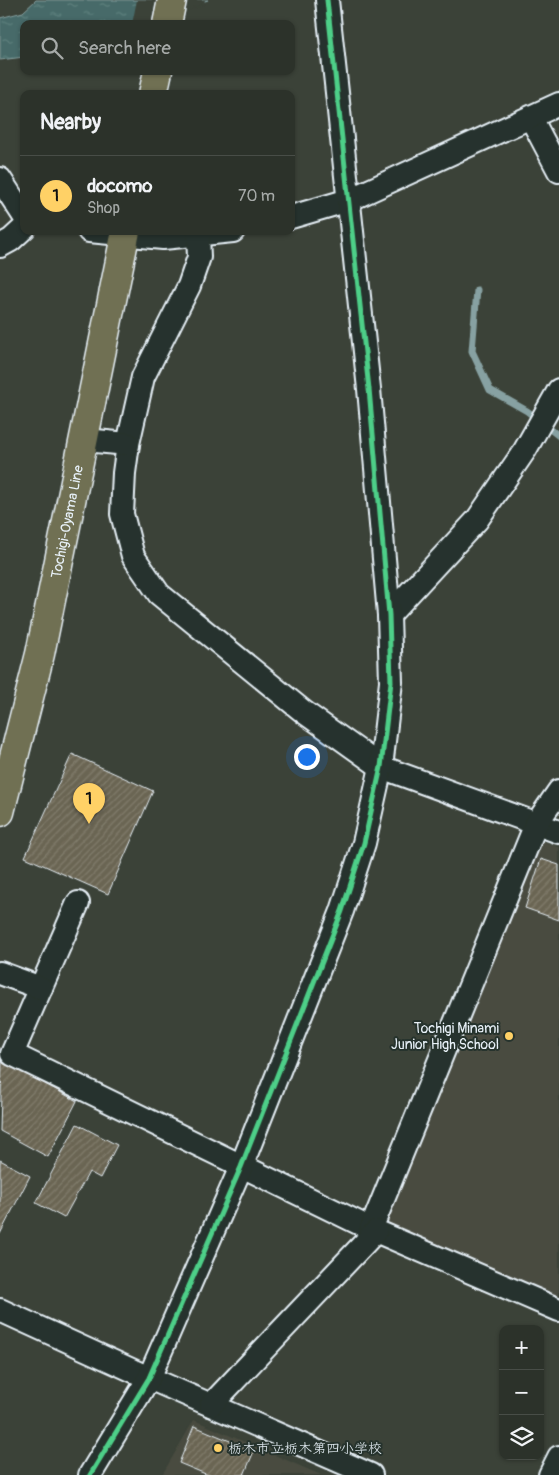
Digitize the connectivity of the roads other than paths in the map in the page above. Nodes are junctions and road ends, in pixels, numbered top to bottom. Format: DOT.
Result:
graph roads {
  1 [pos="172,0"];
  2 [pos="327,0"];
  3 [pos="169,20"];
  4 [pos="157,75"];
  5 [pos="155,90"];
  6 [pos="559,104"];
  7 [pos="531,118"];
  8 [pos="559,171"];
  9 [pos="0,179"];
  10 [pos="348,200"];
  11 [pos="20,210"];
  12 [pos="295,216"];
  13 [pos="20,232"];
  14 [pos="125,235"];
  15 [pos="134,235"];
  16 [pos="205,235"];
  17 [pos="198,236"];
  18 [pos="0,246"];
  19 [pos="559,390"];
  20 [pos="85,440"];
  21 [pos="128,444"];
  22 [pos="389,614"];
  23 [pos="380,767"];
  24 [pos="559,791"];
  25 [pos="0,812"];
  26 [pos="536,824"];
  27 [pos="559,832"];
  28 [pos="78,903"];
  29 [pos="0,973"];
  30 [pos="41,988"];
  31 [pos="241,1167"];
  32 [pos="373,1230"];
  33 [pos="0,1310"];
  34 [pos="559,1310"];
  35 [pos="149,1378"];
  36 [pos="211,1405"];
  37 [pos="559,1457"];
  38 [pos="90,1475"];
  39 [pos="371,1475"];
  40 [pos="550,1475"];
  1 -- 3 [label="main road"];
  2 -- 10 [label="street"];
  4 -- 5 [label="main road"];
  6 -- 7 [label="street"];
  7 -- 8 [label="street"];
  7 -- 10 [label="street"];
  9 -- 11 [label="street"];
  10 -- 12 [label="street"];
  10 -- 22 [label="street"];
  13 -- 18 [label="street"];
  14 -- 20 [label="main road, Tochigi-Oyama Line"];
  15 -- 17 [label="street"];
  16 -- 17 [label="street"];
  17 -- 21 [label="street"];
  19 -- 22 [label="street"];
  20 -- 21 [label="street"];
  20 -- 25 [label="main road, Tochigi-Oyama Line"];
  21 -- 23 [label="street"];
  22 -- 23 [label="street"];
  23 -- 26 [label="street"];
  23 -- 31 [label="street"];
  24 -- 26 [label="street"];
  26 -- 27 [label="street"];
  26 -- 32 [label="street"];
  28 -- 30 [label="street"];
  29 -- 30 [label="street"];
  30 -- 31 [label="street"];
  31 -- 32 [label="street"];
  31 -- 35 [label="street"];
  32 -- 34 [label="street"];
  32 -- 36 [label="street"];
  33 -- 35 [label="street"];
  35 -- 36 [label="street"];
  35 -- 38 [label="street"];
  36 -- 39 [label="street"];
  37 -- 40 [label="street"];
}
